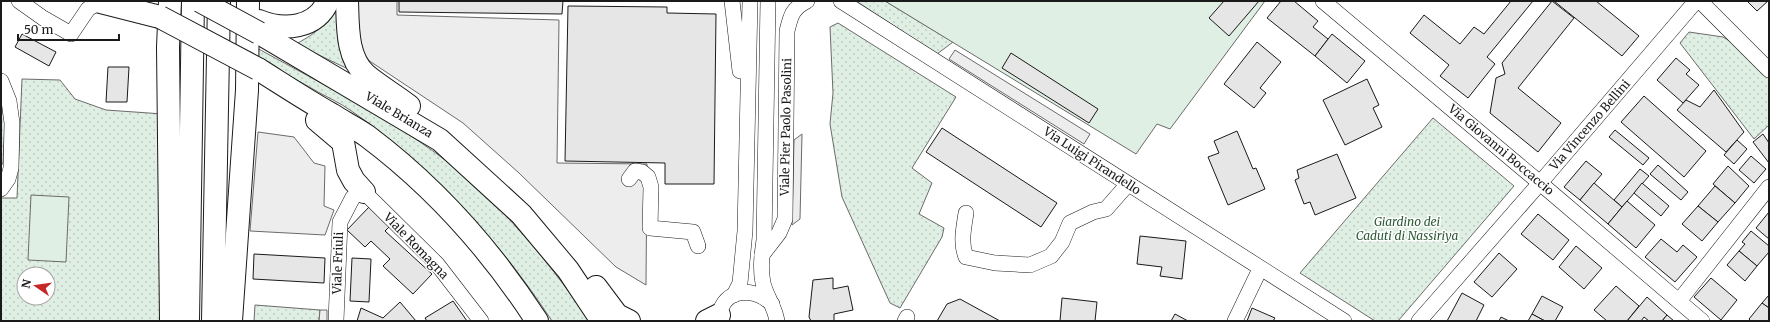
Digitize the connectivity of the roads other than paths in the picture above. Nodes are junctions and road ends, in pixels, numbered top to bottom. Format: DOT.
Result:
graph roads {
  1 [pos="19,1"];
  2 [pos="131,1"];
  3 [pos="204,1"];
  4 [pos="248,1"];
  5 [pos="328,1"];
  6 [pos="347,1"];
  7 [pos="732,1"];
  8 [pos="750,1"];
  9 [pos="768,1"];
  10 [pos="807,1"];
  11 [pos="841,1"];
  12 [pos="1323,1"];
  13 [pos="1696,1"];
  14 [pos="1700,1"];
  15 [pos="98,2"];
  16 [pos="165,9"];
  17 [pos="259,27"];
  18 [pos="258,69"];
  19 [pos="1769,70"];
  20 [pos="1,81"];
  21 [pos="747,124"];
  22 [pos="440,140"];
  23 [pos="629,178"];
  24 [pos="1540,183"];
  25 [pos="1128,184"];
  26 [pos="1769,187"];
  27 [pos="1,189"];
  28 [pos="364,192"];
  29 [pos="966,213"];
  30 [pos="698,246"];
  31 [pos="762,255"];
  32 [pos="1260,269"];
  33 [pos="568,270"];
  34 [pos="734,295"];
  35 [pos="1679,301"];
  36 [pos="772,305"];
  37 [pos="715,319"];
  38 [pos="171,321"];
  39 [pos="188,321"];
  40 [pos="213,321"];
  41 [pos="231,321"];
  42 [pos="336,321"];
  43 [pos="481,321"];
  44 [pos="537,321"];
  45 [pos="602,321"];
  46 [pos="629,321"];
  47 [pos="777,321"];
  48 [pos="1235,321"];
  49 [pos="1344,321"];
  50 [pos="1419,321"];
  51 [pos="1702,321"];
  1 -- 15 [label="street"];
  2 -- 16 [label="highway"];
  3 -- 17 [label="highway, Viale Brianza, bridge"];
  3 -- 39 [label="highway"];
  3 -- 40 [label="highway"];
  4 -- 41 [label="highway"];
  5 -- 17 [label="highway"];
  6 -- 22 [label="highway"];
  7 -- 21 [label="street"];
  8 -- 21 [label="street"];
  9 -- 31 [label="street, Viale Pier Paolo Pasolini"];
  10 -- 31 [label="street, Viale Pier Paolo Pasolini"];
  11 -- 25 [label="street, Via Luigi Pirandello"];
  12 -- 24 [label="street, Via Giovanni Boccaccio"];
  13 -- 24 [label="street, Via Vincenzo Bellini"];
  14 -- 19 [label="street"];
  15 -- 16 [label="highway"];
  16 -- 18 [label="highway, bridge"];
  16 -- 38 [label="highway"];
  17 -- 22 [label="highway, Viale Brianza"];
  18 -- 28 [label="highway"];
  18 -- 44 [label="highway"];
  20 -- 27 [label="street"];
  21 -- 34 [label="street"];
  22 -- 33 [label="highway, Viale Brianza"];
  23 -- 30 [label="street"];
  24 -- 35 [label="street, Via Giovanni Boccaccio"];
  24 -- 50 [label="street, Via Vincenzo Bellini"];
  25 -- 29 [label="street"];
  25 -- 32 [label="street, Via Luigi Pirandello"];
  26 -- 35 [label="street"];
  28 -- 42 [label="street, Viale Friuli"];
  28 -- 43 [label="street, Viale Romagna"];
  31 -- 36 [label="street, Viale Pier Paolo Pasolini"];
  32 -- 48 [label="street"];
  32 -- 49 [label="street, Via Luigi Pirandello"];
  33 -- 45 [label="highway, Viale Brianza"];
  33 -- 46 [label="highway"];
  34 -- 36 [label="street"];
  34 -- 37 [label="street"];
  35 -- 51 [label="street, Via Giovanni Boccaccio"];
  36 -- 47 [label="street, Viale Pier Paolo Pasolini"];
}
